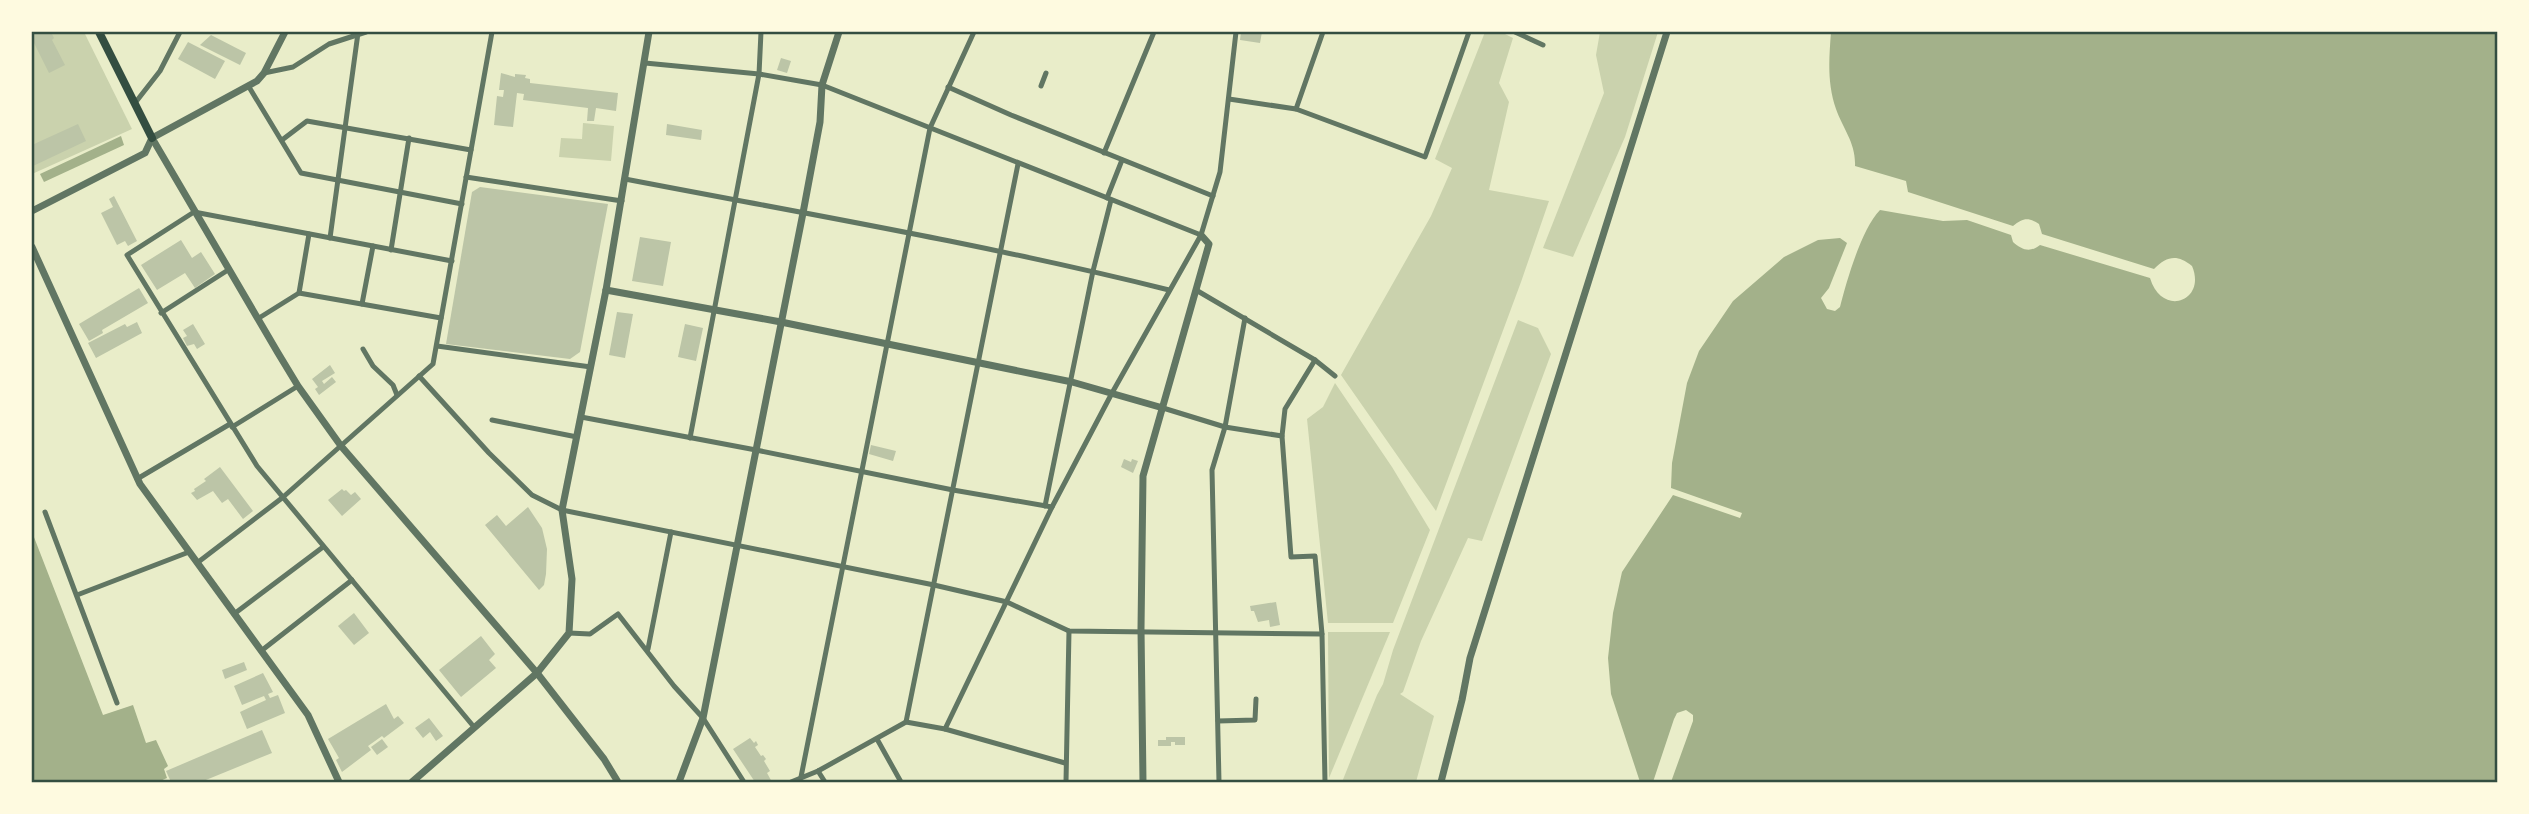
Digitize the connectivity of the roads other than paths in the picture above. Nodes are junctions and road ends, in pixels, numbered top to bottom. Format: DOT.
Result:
graph roads {
  1 [pos="99,32"];
  2 [pos="180,32"];
  3 [pos="285,32"];
  4 [pos="366,32"];
  5 [pos="492,32"];
  6 [pos="649,32"];
  7 [pos="761,32"];
  8 [pos="839,32"];
  9 [pos="974,32"];
  10 [pos="1154,32"];
  11 [pos="1236,32"];
  12 [pos="1312,32"];
  13 [pos="1469,32"];
  14 [pos="1515,32"];
  15 [pos="1667,32"];
  16 [pos="358,33"];
  17 [pos="1323,33"];
  18 [pos="1543,46"];
  19 [pos="645,62"];
  20 [pos="264,73"];
  21 [pos="1046,73"];
  22 [pos="759,75"];
  23 [pos="822,85"];
  24 [pos="1041,86"];
  25 [pos="249,87"];
  26 [pos="948,87"];
  27 [pos="1229,99"];
  28 [pos="135,103"];
  29 [pos="1296,108"];
  30 [pos="930,128"];
  31 [pos="345,129"];
  32 [pos="152,138"];
  33 [pos="409,138"];
  34 [pos="282,140"];
  35 [pos="471,150"];
  36 [pos="1104,153"];
  37 [pos="1122,160"];
  38 [pos="1018,164"];
  39 [pos="466,177"];
  40 [pos="625,179"];
  41 [pos="338,181"];
  42 [pos="400,193"];
  43 [pos="1213,196"];
  44 [pos="1109,199"];
  45 [pos="735,200"];
  46 [pos="622,201"];
  47 [pos="461,204"];
  48 [pos="32,211"];
  49 [pos="194,212"];
  50 [pos="803,213"];
  51 [pos="309,234"];
  52 [pos="908,234"];
  53 [pos="1201,235"];
  54 [pos="330,238"];
  55 [pos="373,246"];
  56 [pos="32,247"];
  57 [pos="391,250"];
  58 [pos="1000,252"];
  59 [pos="452,261"];
  60 [pos="229,270"];
  61 [pos="1093,271"];
  62 [pos="606,290"];
  63 [pos="1169,290"];
  64 [pos="1196,290"];
  65 [pos="299,293"];
  66 [pos="362,304"];
  67 [pos="713,311"];
  68 [pos="161,313"];
  69 [pos="259,318"];
  70 [pos="441,318"];
  71 [pos="1245,318"];
  72 [pos="781,323"];
  73 [pos="436,346"];
  74 [pos="886,346"];
  75 [pos="363,349"];
  76 [pos="1315,360"];
  77 [pos="978,363"];
  78 [pos="591,367"];
  79 [pos="419,376"];
  80 [pos="1335,376"];
  81 [pos="1072,382"];
  82 [pos="298,386"];
  83 [pos="1112,393"];
  84 [pos="397,394"];
  85 [pos="1163,408"];
  86 [pos="581,418"];
  87 [pos="492,420"];
  88 [pos="231,426"];
  89 [pos="1225,426"];
  90 [pos="1282,436"];
  91 [pos="577,437"];
  92 [pos="690,438"];
  93 [pos="341,446"];
  94 [pos="756,450"];
  95 [pos="861,472"];
  96 [pos="137,479"];
  97 [pos="953,490"];
  98 [pos="282,498"];
  99 [pos="1048,507"];
  100 [pos="562,510"];
  101 [pos="45,512"];
  102 [pos="671,532"];
  103 [pos="737,546"];
  104 [pos="323,547"];
  105 [pos="189,552"];
  106 [pos="197,563"];
  107 [pos="842,566"];
  108 [pos="352,580"];
  109 [pos="933,584"];
  110 [pos="77,595"];
  111 [pos="1007,602"];
  112 [pos="234,614"];
  113 [pos="1069,631"];
  114 [pos="1141,632"];
  115 [pos="569,633"];
  116 [pos="1217,634"];
  117 [pos="1322,634"];
  118 [pos="648,650"];
  119 [pos="261,651"];
  120 [pos="537,673"];
  121 [pos="1256,699"];
  122 [pos="117,703"];
  123 [pos="704,718"];
  124 [pos="1218,721"];
  125 [pos="906,722"];
  126 [pos="474,727"];
  127 [pos="945,729"];
  128 [pos="877,738"];
  129 [pos="1065,764"];
  130 [pos="818,771"];
  131 [pos="801,777"];
  132 [pos="339,782"];
  133 [pos="412,782"];
  134 [pos="618,782"];
  135 [pos="679,782"];
  136 [pos="744,782"];
  137 [pos="791,782"];
  138 [pos="825,782"];
  139 [pos="901,782"];
  140 [pos="1066,782"];
  141 [pos="1143,782"];
  142 [pos="1219,782"];
  143 [pos="1325,782"];
  144 [pos="1441,782"];
  1 -- 28 [label="main road"];
  2 -- 28 [label="street"];
  3 -- 20 [label="street"];
  4 -- 16 [label="street"];
  5 -- 35 [label="street"];
  6 -- 19 [label="street"];
  7 -- 22 [label="street"];
  8 -- 23 [label="street"];
  9 -- 26 [label="street"];
  10 -- 36 [label="street"];
  11 -- 27 [label="street"];
  12 -- 17 [label="street"];
  13 -- 29 [label="street"];
  14 -- 18 [label="street"];
  15 -- 144 [label="street"];
  16 -- 20 [label="street"];
  16 -- 31 [label="street"];
  17 -- 29 [label="street"];
  19 -- 22 [label="street"];
  19 -- 40 [label="street"];
  20 -- 25 [label="street"];
  21 -- 24 [label="street"];
  22 -- 23 [label="street"];
  22 -- 45 [label="street"];
  23 -- 30 [label="street"];
  23 -- 50 [label="street"];
  25 -- 32 [label="street"];
  25 -- 34 [label="street"];
  26 -- 30 [label="street"];
  26 -- 36 [label="street"];
  27 -- 29 [label="street"];
  27 -- 43 [label="street"];
  28 -- 32 [label="main road"];
  30 -- 38 [label="street"];
  30 -- 52 [label="street"];
  31 -- 33 [label="street"];
  31 -- 34 [label="street"];
  31 -- 41 [label="street"];
  32 -- 48 [label="street"];
  32 -- 49 [label="street"];
  33 -- 35 [label="street"];
  33 -- 42 [label="street"];
  34 -- 41 [label="street"];
  35 -- 39 [label="street"];
  36 -- 37 [label="street"];
  37 -- 43 [label="street"];
  37 -- 44 [label="street"];
  38 -- 44 [label="street"];
  38 -- 58 [label="street"];
  39 -- 46 [label="street"];
  39 -- 47 [label="street"];
  40 -- 45 [label="street"];
  40 -- 46 [label="street"];
  41 -- 42 [label="street"];
  41 -- 54 [label="street"];
  42 -- 47 [label="street"];
  42 -- 57 [label="street"];
  43 -- 53 [label="street"];
  44 -- 53 [label="street"];
  44 -- 61 [label="street"];
  45 -- 50 [label="street"];
  45 -- 67 [label="street"];
  46 -- 62 [label="street"];
  47 -- 59 [label="street"];
  49 -- 51 [label="street"];
  49 -- 60 [label="street"];
  49 -- 68 [label="street"];
  50 -- 52 [label="street"];
  50 -- 72 [label="street"];
  51 -- 54 [label="street"];
  51 -- 65 [label="street"];
  52 -- 58 [label="street"];
  52 -- 74 [label="street"];
  53 -- 63 [label="street"];
  53 -- 64 [label="street"];
  54 -- 55 [label="street"];
  55 -- 57 [label="street"];
  55 -- 66 [label="street"];
  56 -- 96 [label="street"];
  57 -- 59 [label="street"];
  58 -- 61 [label="street"];
  58 -- 77 [label="street"];
  59 -- 70 [label="street"];
  60 -- 68 [label="street"];
  60 -- 69 [label="street"];
  61 -- 63 [label="street"];
  61 -- 81 [label="street"];
  62 -- 67 [label="street"];
  62 -- 78 [label="street"];
  63 -- 83 [label="street"];
  64 -- 71 [label="street"];
  64 -- 85 [label="street"];
  65 -- 66 [label="street"];
  65 -- 69 [label="street"];
  66 -- 70 [label="street"];
  67 -- 72 [label="street"];
  67 -- 92 [label="street"];
  68 -- 88 [label="street"];
  69 -- 82 [label="street"];
  70 -- 73 [label="street"];
  71 -- 76 [label="street"];
  71 -- 89 [label="street"];
  72 -- 74 [label="street"];
  72 -- 94 [label="street"];
  73 -- 78 [label="street"];
  73 -- 79 [label="street"];
  74 -- 77 [label="street"];
  74 -- 95 [label="street"];
  75 -- 84 [label="street"];
  76 -- 80 [label="street"];
  76 -- 90 [label="street"];
  77 -- 81 [label="street"];
  77 -- 97 [label="street"];
  78 -- 86 [label="street"];
  79 -- 84 [label="street"];
  79 -- 100 [label="street"];
  81 -- 83 [label="street"];
  81 -- 99 [label="street"];
  82 -- 88 [label="street"];
  82 -- 93 [label="street"];
  83 -- 85 [label="street"];
  83 -- 99 [label="street"];
  84 -- 93 [label="street"];
  85 -- 89 [label="street"];
  85 -- 114 [label="street"];
  86 -- 91 [label="street"];
  86 -- 92 [label="street"];
  87 -- 91 [label="street"];
  88 -- 96 [label="street"];
  88 -- 98 [label="street"];
  89 -- 90 [label="street"];
  89 -- 116 [label="street"];
  90 -- 117 [label="street"];
  91 -- 100 [label="street"];
  92 -- 94 [label="street"];
  93 -- 98 [label="street"];
  93 -- 120 [label="street"];
  94 -- 95 [label="street"];
  94 -- 103 [label="street"];
  95 -- 97 [label="street"];
  95 -- 107 [label="street"];
  96 -- 105 [label="street"];
  97 -- 99 [label="street"];
  97 -- 109 [label="street"];
  98 -- 104 [label="street"];
  98 -- 106 [label="street"];
  99 -- 111 [label="street"];
  100 -- 102 [label="street"];
  100 -- 115 [label="street"];
  101 -- 110 [label="street"];
  102 -- 103 [label="street"];
  102 -- 118 [label="street"];
  103 -- 107 [label="street"];
  103 -- 123 [label="street"];
  104 -- 108 [label="street"];
  104 -- 112 [label="street"];
  105 -- 106 [label="street"];
  105 -- 110 [label="street"];
  106 -- 112 [label="street"];
  107 -- 109 [label="street"];
  107 -- 131 [label="street"];
  108 -- 119 [label="street"];
  108 -- 126 [label="street"];
  109 -- 111 [label="street"];
  109 -- 125 [label="street"];
  110 -- 122 [label="street"];
  111 -- 113 [label="street"];
  111 -- 127 [label="street"];
  112 -- 119 [label="street"];
  113 -- 114 [label="street"];
  113 -- 129 [label="street"];
  114 -- 116 [label="street"];
  114 -- 141 [label="street"];
  115 -- 118 [label="street"];
  115 -- 120 [label="street"];
  116 -- 117 [label="street"];
  116 -- 124 [label="street"];
  117 -- 143 [label="street"];
  118 -- 123 [label="street"];
  119 -- 132 [label="street"];
  120 -- 126 [label="street"];
  120 -- 134 [label="street"];
  121 -- 124 [label="street"];
  123 -- 135 [label="street"];
  123 -- 136 [label="street"];
  124 -- 142 [label="street"];
  125 -- 127 [label="street"];
  125 -- 128 [label="street"];
  126 -- 133 [label="street"];
  127 -- 129 [label="street"];
  128 -- 130 [label="street"];
  128 -- 139 [label="street"];
  129 -- 140 [label="street"];
  130 -- 131 [label="street"];
  130 -- 138 [label="street"];
  131 -- 137 [label="street"];
}
